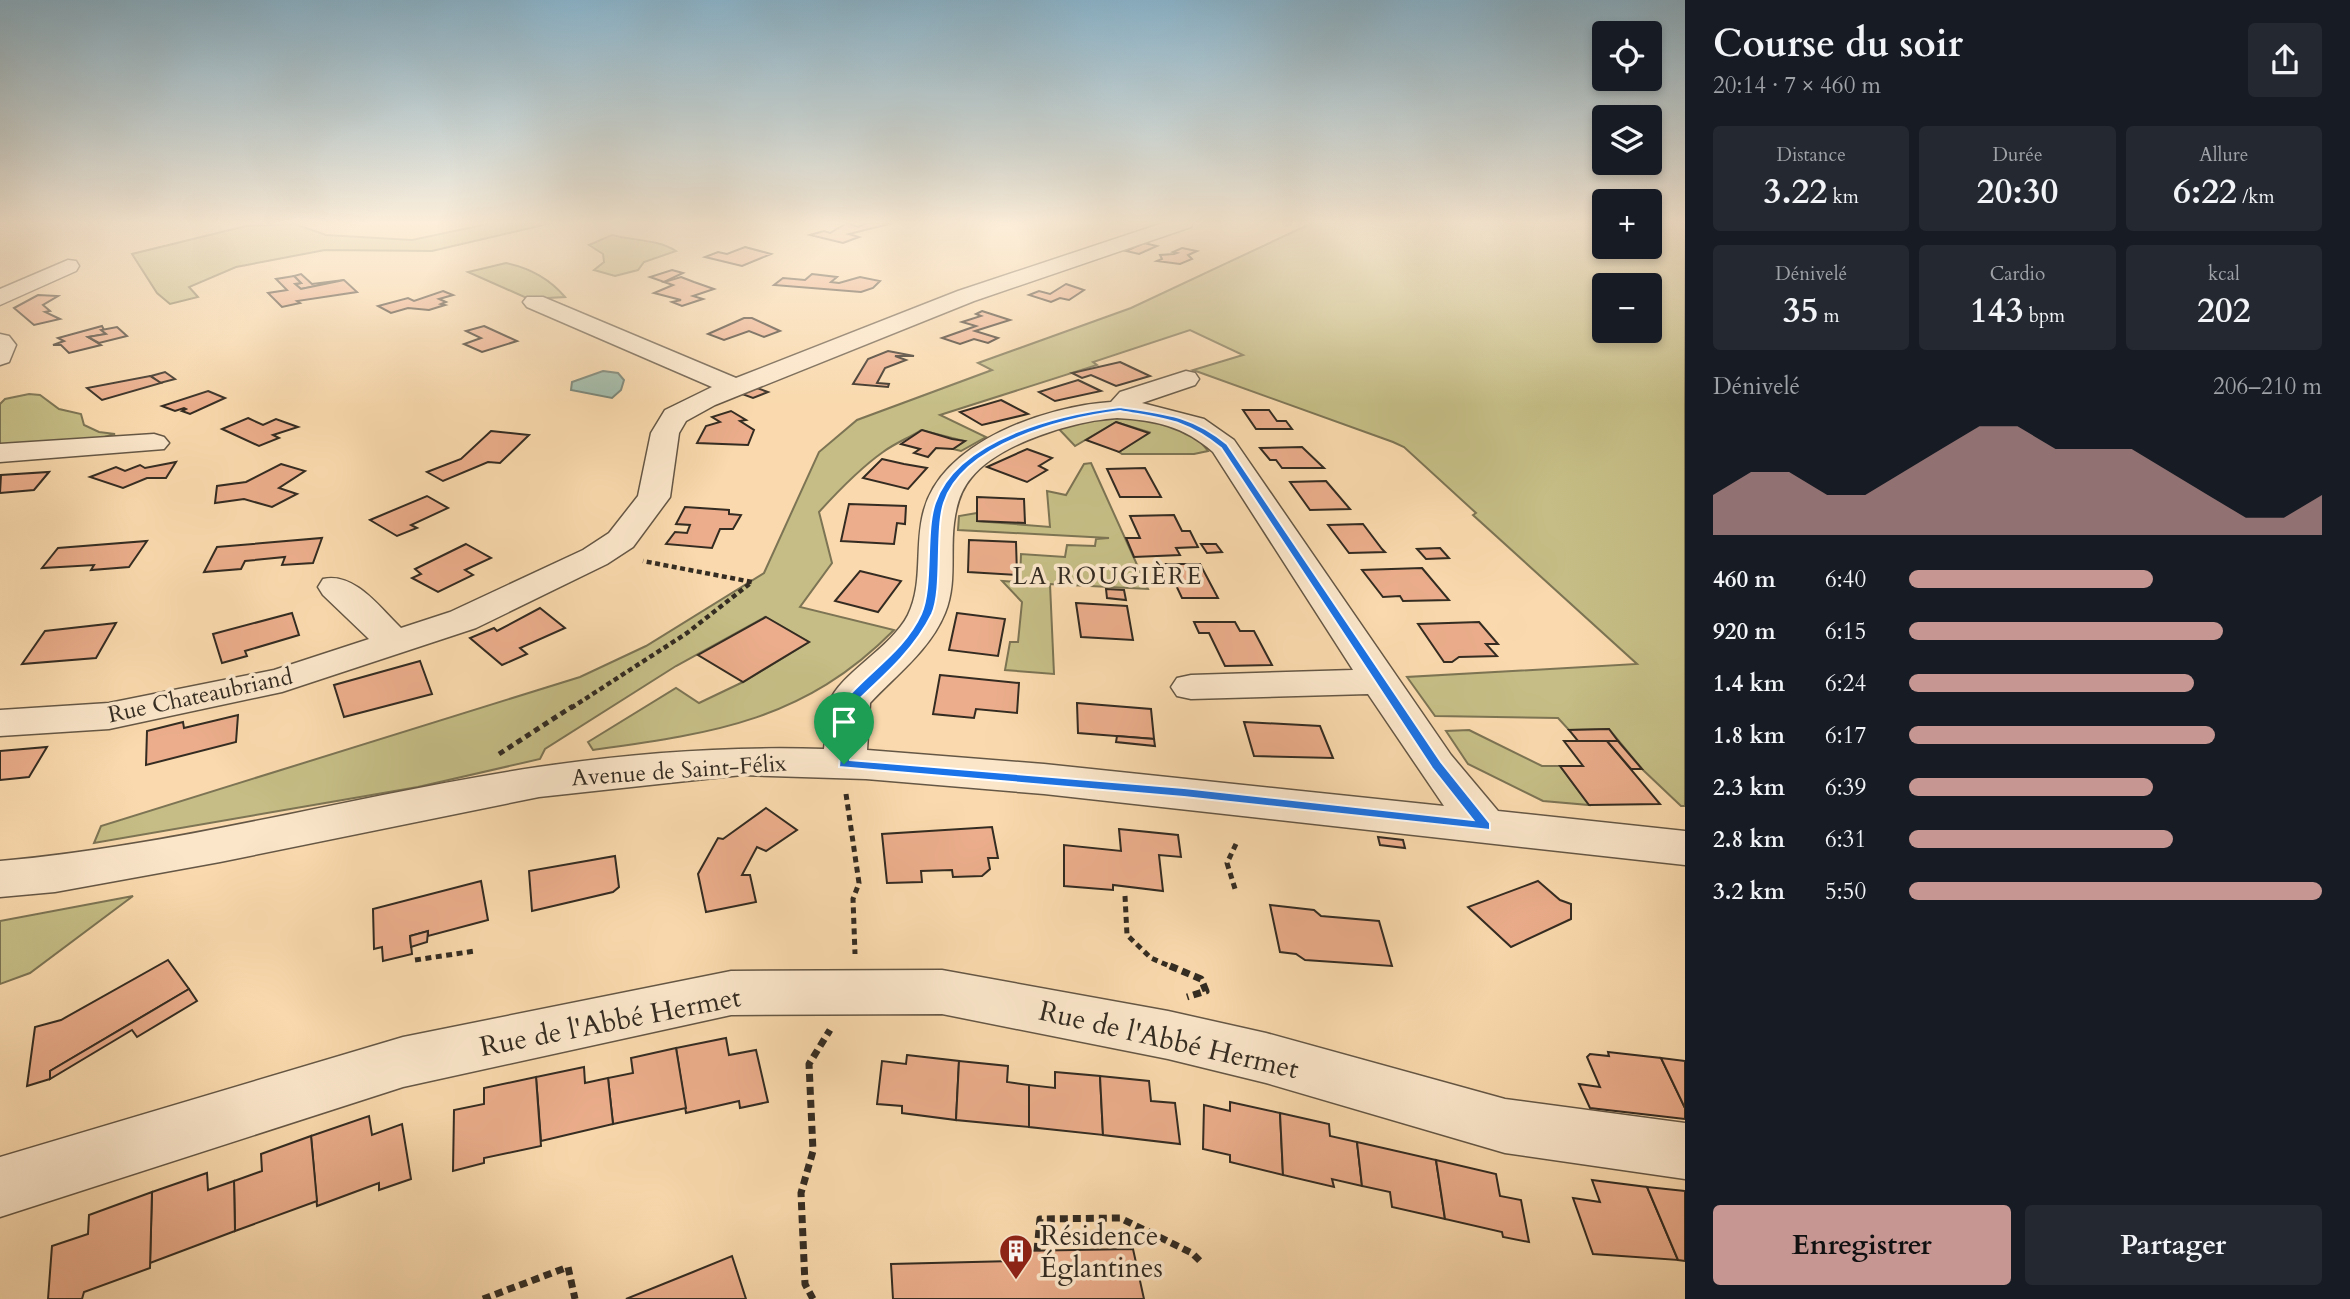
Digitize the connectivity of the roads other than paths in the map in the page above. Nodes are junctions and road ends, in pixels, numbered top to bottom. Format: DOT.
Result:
graph roads {
  1 [pos="31,284"];
  2 [pos="1000,284"];
  3 [pos="0,298"];
  4 [pos="535,302"];
  5 [pos="0,341"];
  6 [pos="0,357"];
  7 [pos="1186,379"];
  8 [pos="735,387"];
  9 [pos="1120,409"];
  10 [pos="154,443"];
  11 [pos="0,453"];
  12 [pos="336,587"];
  13 [pos="394,642"];
  14 [pos="1380,681"];
  15 [pos="1191,687"];
  16 [pos="0,723"];
  17 [pos="845,781"];
  18 [pos="1485,827"];
  19 [pos="1685,848"];
  20 [pos="0,878"];
  21 [pos="1685,1151"];
  22 [pos="0,1187"];
  1 -- 3 [label="street"];
  2 -- 8 [label="street, Rue Chateaubriand"];
  4 -- 8 [label="street"];
  5 -- 6 [label="street"];
  7 -- 9 [label="street"];
  8 -- 13 [label="street, Rue Chateaubriand"];
  9 -- 14 [label="street"];
  9 -- 17 [label="street"];
  10 -- 11 [label="street"];
  12 -- 13 [label="street"];
  13 -- 16 [label="street, Rue Chateaubriand"];
  14 -- 15 [label="street"];
  14 -- 18 [label="street"];
  17 -- 18 [label="street, Avenue de Saint-Félix"];
  17 -- 20 [label="street, Avenue de Saint-Félix"];
  18 -- 19 [label="street, Avenue de Saint-Félix"];
  21 -- 22 [label="street, Rue de l'Abbé Hermet"];
}
